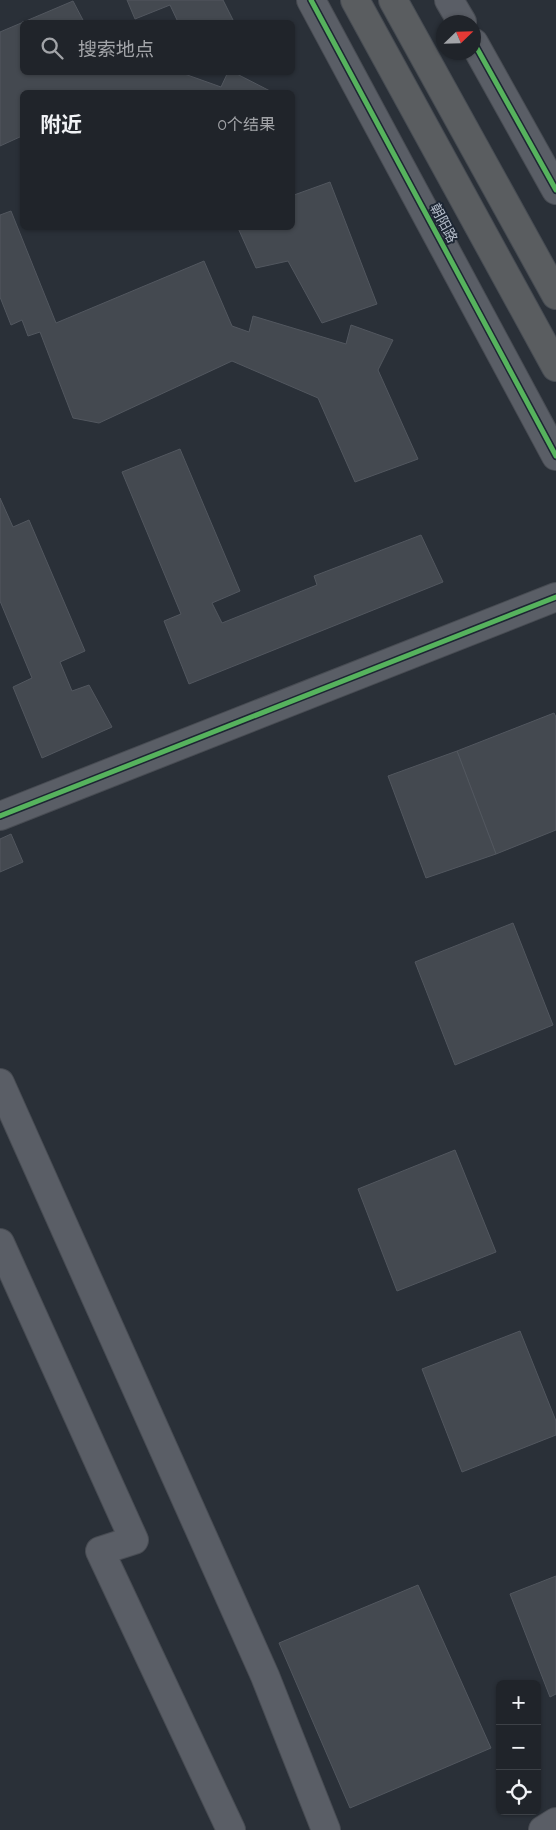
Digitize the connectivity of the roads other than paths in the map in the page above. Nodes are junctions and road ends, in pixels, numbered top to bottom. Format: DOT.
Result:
graph roads {
  1 [pos="311,0"];
  2 [pos="355,0"];
  3 [pos="393,0"];
  4 [pos="449,0"];
  5 [pos="458,15"];
  6 [pos="481,56"];
  7 [pos="556,190"];
  8 [pos="556,295"];
  9 [pos="556,367"];
  10 [pos="556,456"];
  11 [pos="556,596"];
  12 [pos="0,816"];
  13 [pos="0,1083"];
  14 [pos="0,1243"];
  15 [pos="556,1822"];
  16 [pos="231,1830"];
  17 [pos="326,1830"];
  18 [pos="543,1830"];
  1 -- 10 [label="street, 朝阳路"];
  2 -- 9 [label="highway, 朝阳路"];
  3 -- 8 [label="highway"];
  4 -- 5 [label="street"];
  6 -- 7 [label="street"];
  11 -- 12 [label="street"];
  13 -- 17 [label="street"];
  14 -- 16 [label="street"];
  15 -- 18 [label="street"];
}
